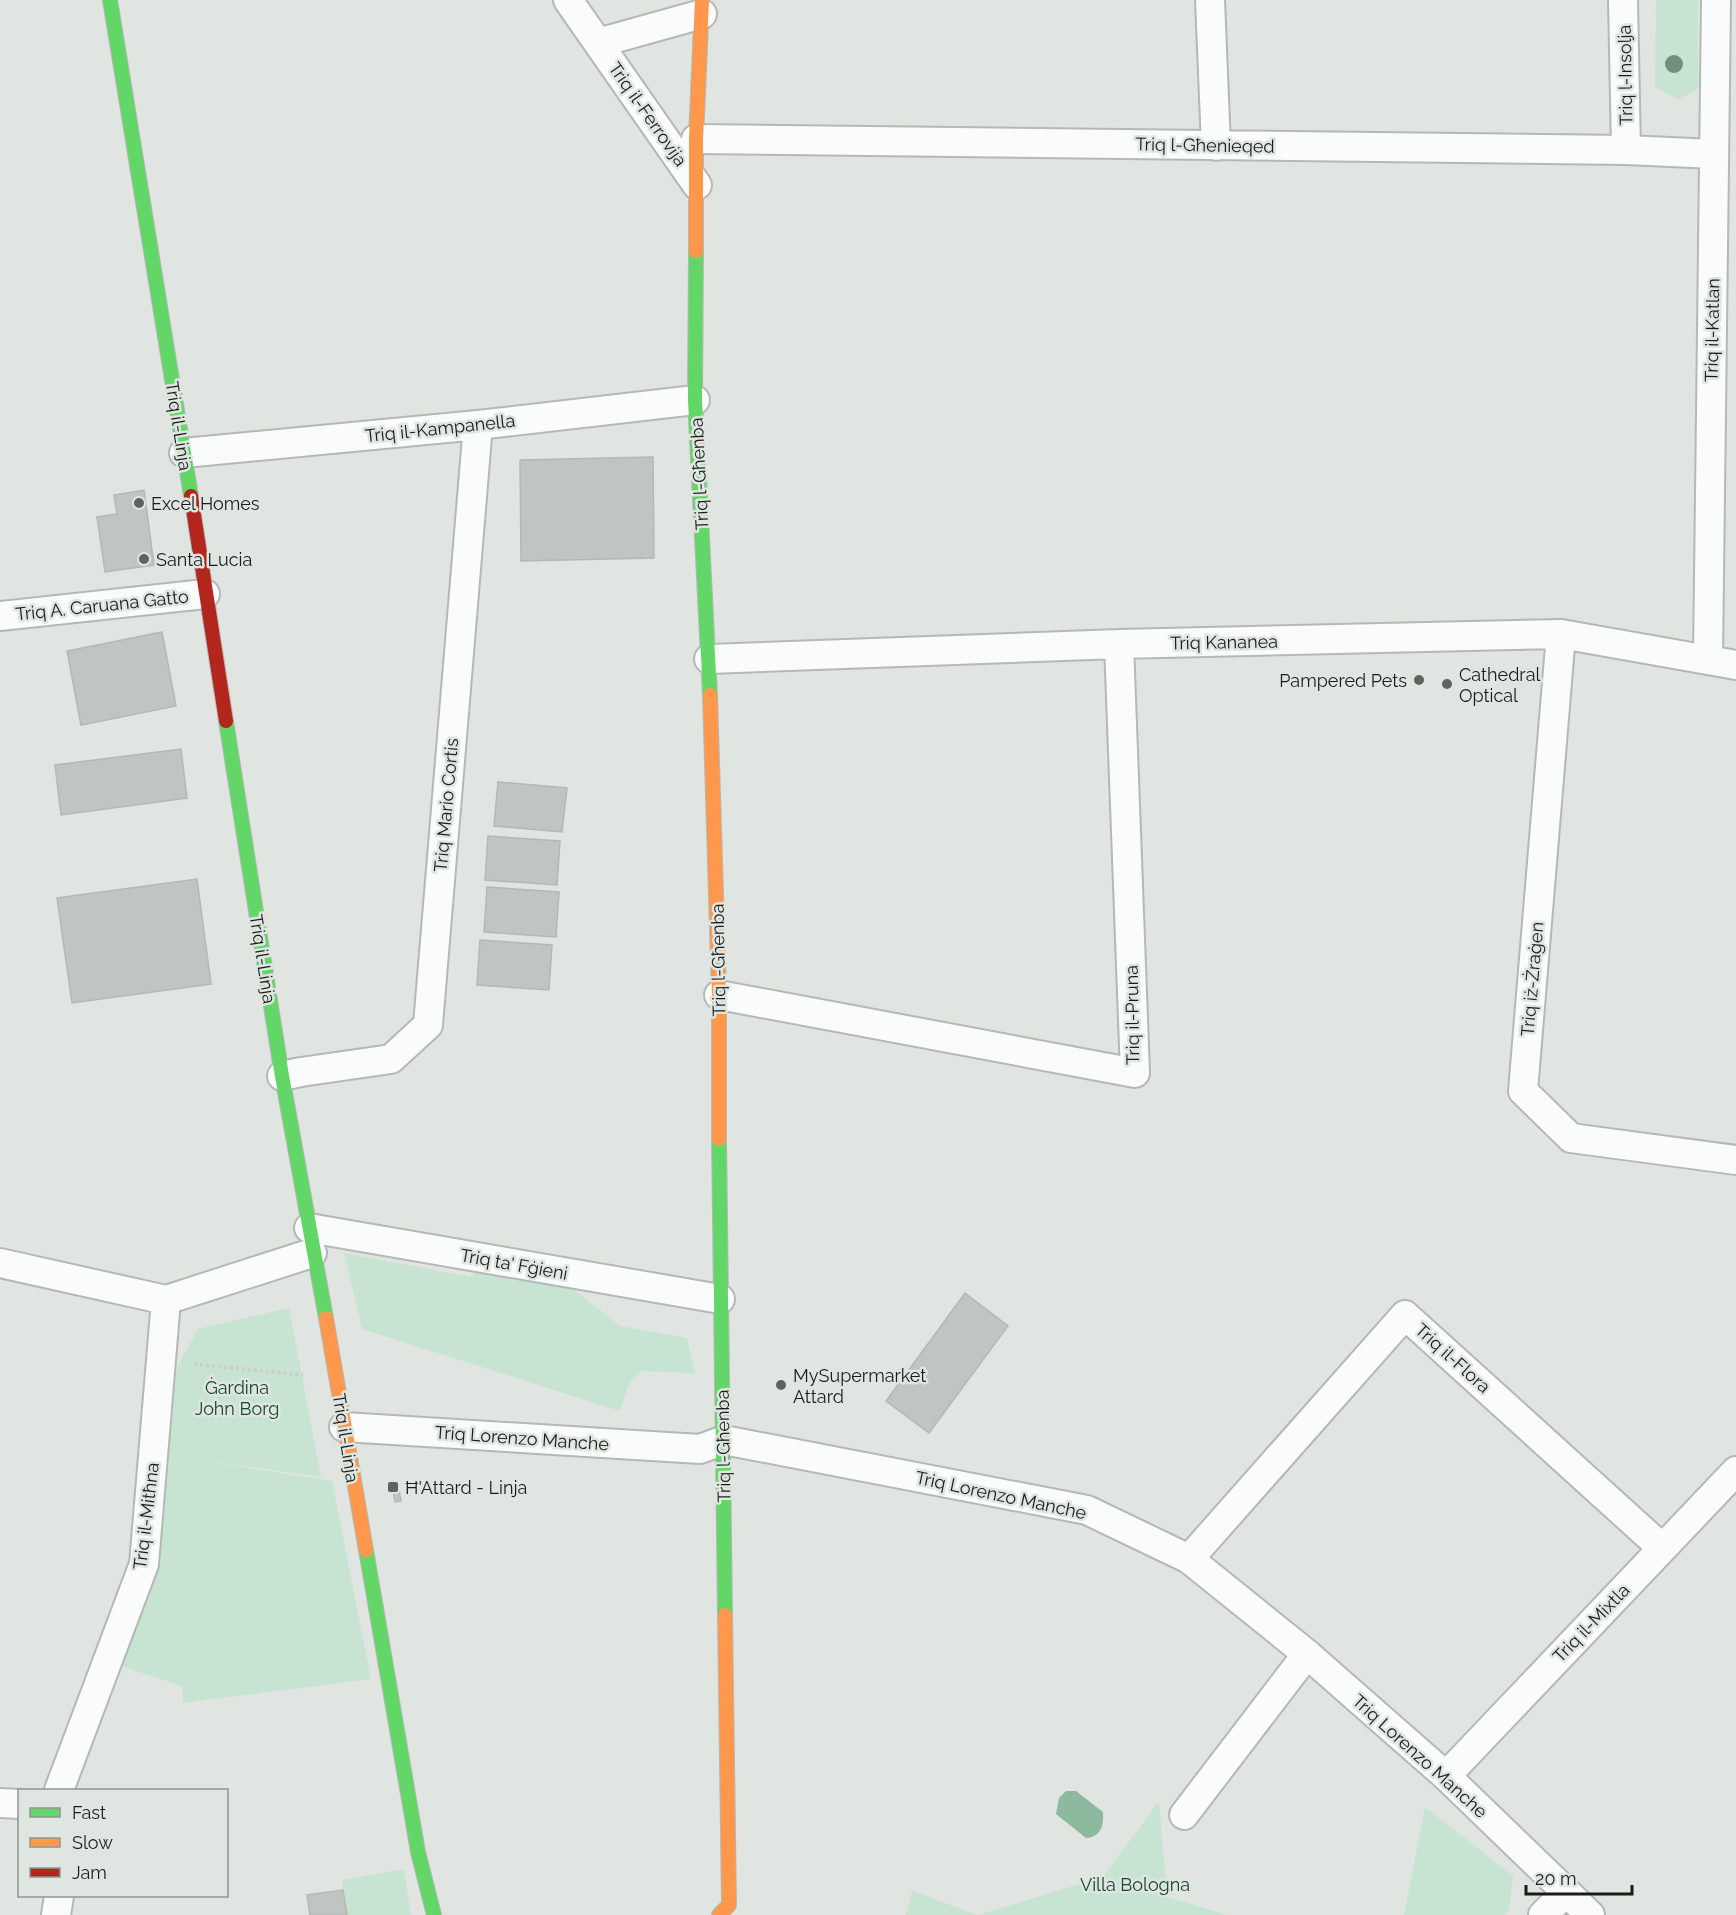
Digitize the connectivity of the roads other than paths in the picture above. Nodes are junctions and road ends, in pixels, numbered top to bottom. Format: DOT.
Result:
graph roads {
  1 [pos="110,0"];
  2 [pos="568,0"];
  3 [pos="1210,0"];
  4 [pos="1623,0"];
  5 [pos="1716,0"];
  6 [pos="702,7"];
  7 [pos="598,43"];
  8 [pos="696,139"];
  9 [pos="1216,146"];
  10 [pos="1626,150"];
  11 [pos="1714,154"];
  12 [pos="697,185"];
  13 [pos="695,400"];
  14 [pos="478,425"];
  15 [pos="184,453"];
  16 [pos="205,594"];
  17 [pos="0,616"];
  18 [pos="1561,634"];
  19 [pos="1119,644"];
  20 [pos="710,659"];
  21 [pos="1708,659"];
  22 [pos="1736,665"];
  23 [pos="719,994"];
  24 [pos="282,1076"];
  25 [pos="1736,1160"];
  26 [pos="310,1241"];
  27 [pos="0,1263"];
  28 [pos="720,1299"];
  29 [pos="166,1300"];
  30 [pos="344,1427"];
  31 [pos="724,1440"];
  32 [pos="1736,1471"];
  33 [pos="1662,1548"];
  34 [pos="1189,1559"];
  35 [pos="1307,1654"];
  36 [pos="1446,1776"];
  37 [pos="60,1789"];
  38 [pos="0,1803"];
  39 [pos="18,1804"];
  40 [pos="1184,1815"];
  41 [pos="1565,1893"];
  42 [pos="59,1897"];
  43 [pos="56,1915"];
  44 [pos="434,1915"];
  45 [pos="718,1915"];
  46 [pos="1543,1915"];
  47 [pos="1590,1915"];
  1 -- 15 [label="street, Triq il-Linja"];
  2 -- 7 [label="street, Triq il-Ferrovija"];
  3 -- 9 [label="street"];
  4 -- 10 [label="street, Triq l-Insolja"];
  5 -- 11 [label="street, Triq il-Katlan"];
  6 -- 7 [label="street, Triq il-Ferrovija"];
  6 -- 8 [label="street, Triq l-Għenba"];
  7 -- 12 [label="street, Triq il-Ferrovija"];
  8 -- 9 [label="street, Triq l-Għenieqed"];
  8 -- 12 [label="street, Triq l-Għenba"];
  9 -- 10 [label="street, Triq l-Għenieqed"];
  10 -- 11 [label="street, Triq l-Għenieqed"];
  11 -- 21 [label="street, Triq il-Katlan"];
  12 -- 13 [label="street, Triq l-Għenba"];
  13 -- 14 [label="street, Triq il-Kampanella"];
  13 -- 20 [label="street, Triq l-Għenba"];
  14 -- 15 [label="street, Triq il-Kampanella"];
  14 -- 24 [label="street, Triq Mario Cortis"];
  15 -- 16 [label="street, Triq il-Linja"];
  16 -- 17 [label="street, Triq A. Caruana Gatto"];
  16 -- 24 [label="street, Triq il-Linja"];
  18 -- 19 [label="street, Triq Kananea"];
  18 -- 21 [label="street, Triq Kananea"];
  18 -- 25 [label="street, Triq iż-Żraġen"];
  19 -- 20 [label="street, Triq Kananea"];
  19 -- 23 [label="street, Triq il-Pruna"];
  20 -- 23 [label="street, Triq l-Għenba"];
  21 -- 22 [label="street, Triq Kananea"];
  23 -- 28 [label="street, Triq l-Għenba"];
  24 -- 26 [label="street, Triq il-Linja"];
  26 -- 28 [label="street, Triq ta' Fġieni"];
  26 -- 29 [label="street"];
  26 -- 30 [label="street, Triq il-Linja"];
  27 -- 29 [label="street"];
  28 -- 31 [label="street, Triq l-Għenba"];
  29 -- 37 [label="street, Triq il-Mitħna"];
  30 -- 31 [label="street, Triq Lorenzo Manche"];
  30 -- 44 [label="street, Triq il-Linja"];
  31 -- 34 [label="street, Triq Lorenzo Manche"];
  31 -- 45 [label="street, Triq l-Għenba"];
  32 -- 33 [label="street, Triq il-Mixtla"];
  33 -- 34 [label="street, Triq il-Flora"];
  33 -- 36 [label="street, Triq il-Mixtla"];
  34 -- 35 [label="street, Triq Lorenzo Manche"];
  35 -- 36 [label="street, Triq Lorenzo Manche"];
  35 -- 40 [label="street"];
  36 -- 41 [label="street, Triq Lorenzo Manche"];
  38 -- 39 [label="street"];
  41 -- 46 [label="street"];
  41 -- 47 [label="street, Triq Lorenzo Manche"];
  42 -- 43 [label="street"];
}
